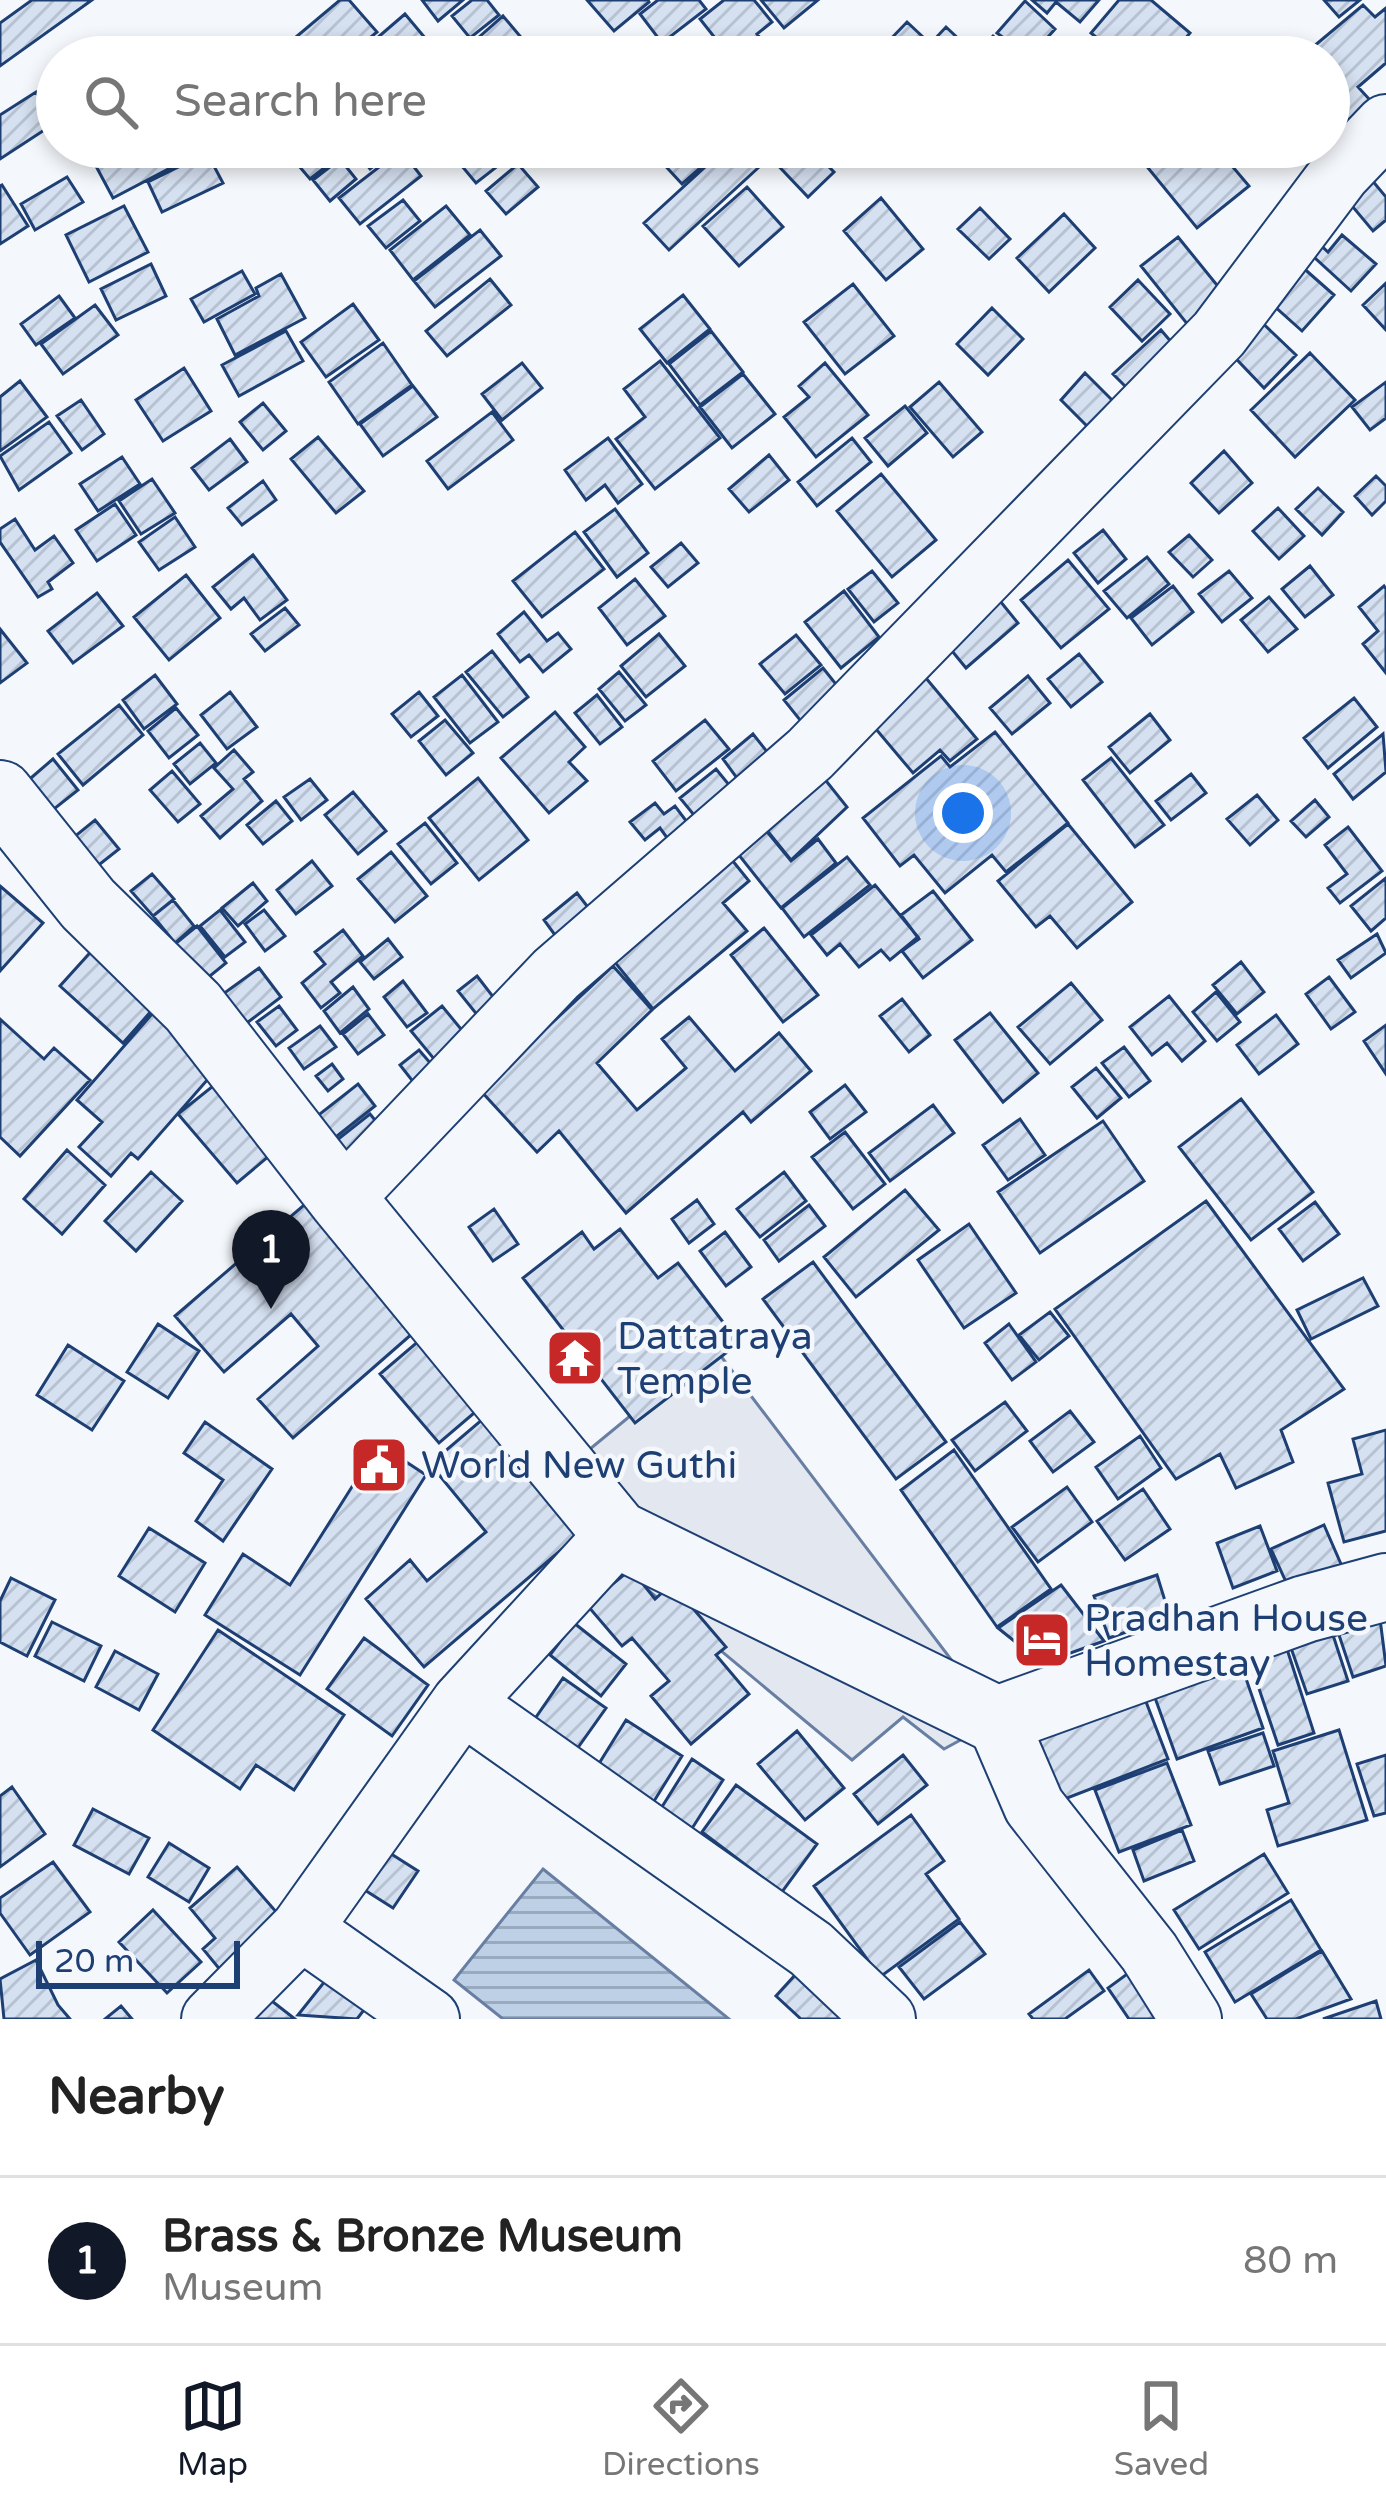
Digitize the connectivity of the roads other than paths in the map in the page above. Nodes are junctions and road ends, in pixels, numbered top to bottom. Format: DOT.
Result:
graph roads {
  1 [pos="1386,124"];
  2 [pos="1350,162"];
  3 [pos="1345,168"];
  4 [pos="0,794"];
  5 [pos="342,1199"];
  6 [pos="617,1534"];
  7 [pos="1386,1586"];
  8 [pos="462,1703"];
  9 [pos="997,1720"];
  10 [pos="301,1929"];
  11 [pos="212,2019"];
  12 [pos="429,2019"];
  13 [pos="885,2019"];
  14 [pos="1191,2019"];
  1 -- 2 [label="street"];
  3 -- 5 [label="street"];
  4 -- 5 [label="main road"];
  5 -- 6 [label="main road"];
  6 -- 8 [label="street"];
  6 -- 9 [label="main road"];
  7 -- 9 [label="main road"];
  8 -- 10 [label="street"];
  8 -- 13 [label="street"];
  9 -- 14 [label="street"];
  10 -- 11 [label="street"];
  10 -- 12 [label="street"];
}
